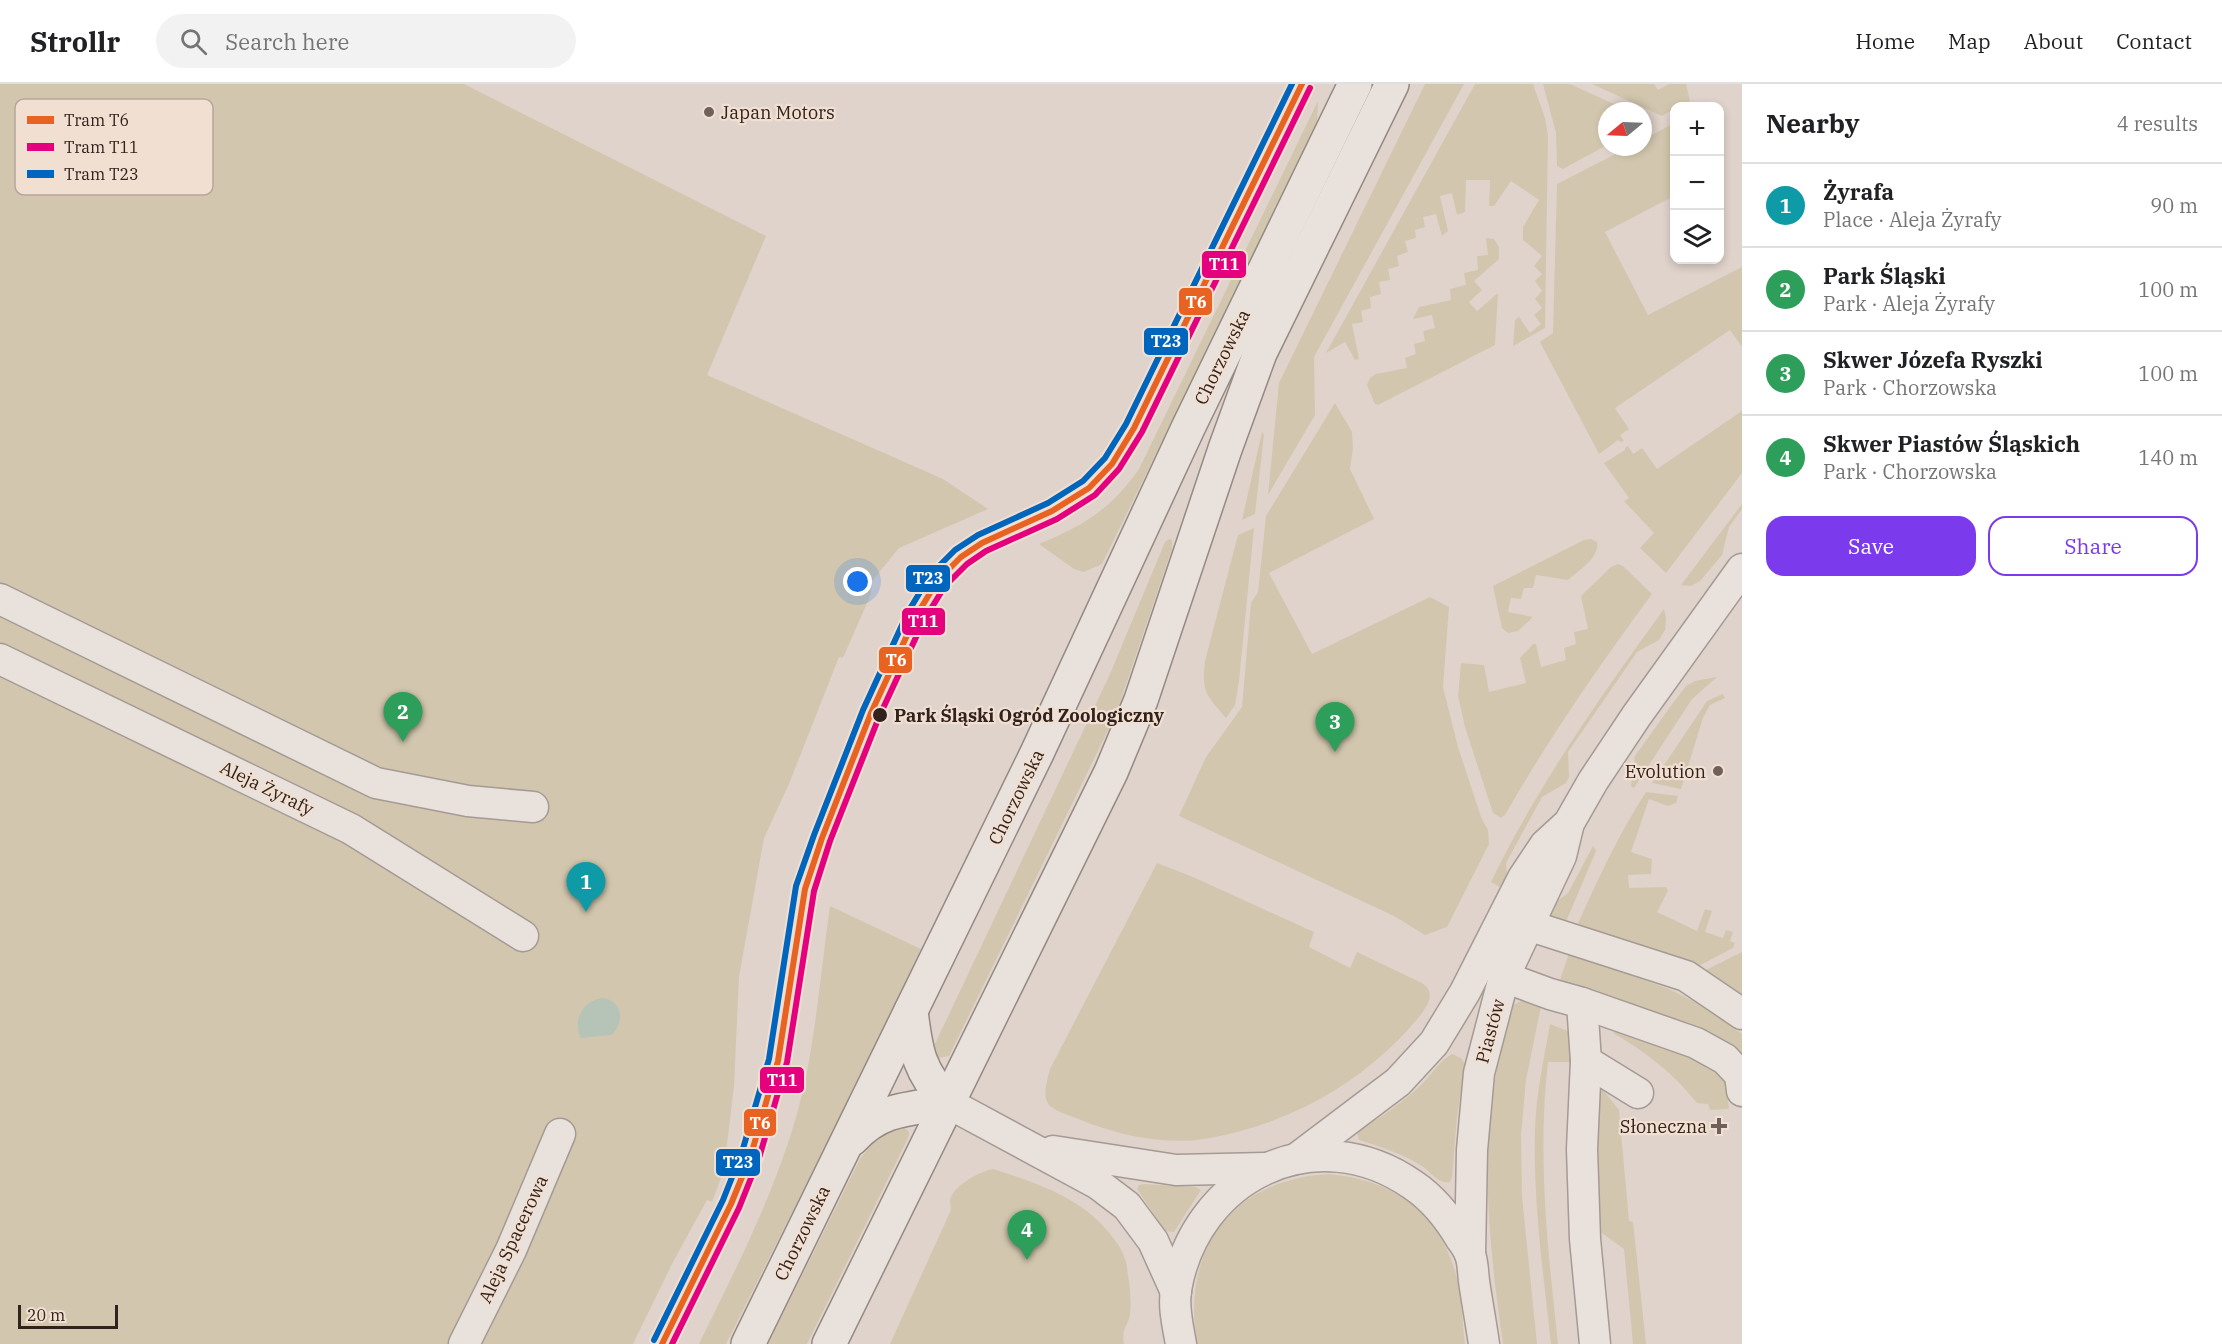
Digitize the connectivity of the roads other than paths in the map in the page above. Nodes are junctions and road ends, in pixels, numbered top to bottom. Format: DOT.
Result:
graph roads {
  1 [pos="1355,84"];
  2 [pos="1392,84"];
  3 [pos="1742,569"];
  4 [pos="0,599"];
  5 [pos="0,659"];
  6 [pos="533,807"];
  7 [pos="1569,823"];
  8 [pos="1537,928"];
  9 [pos="523,936"];
  10 [pos="1504,977"];
  11 [pos="1582,1003"];
  12 [pos="911,1011"];
  13 [pos="1742,1014"];
  14 [pos="1586,1061"];
  15 [pos="1742,1091"];
  16 [pos="1638,1093"];
  17 [pos="948,1103"];
  18 [pos="560,1134"];
  19 [pos="845,1146"];
  20 [pos="1036,1149"];
  21 [pos="1296,1159"];
  22 [pos="1265,1168"];
  23 [pos="1470,1254"];
  24 [pos="1176,1292"];
  25 [pos="464,1344"];
  26 [pos="748,1344"];
  27 [pos="829,1344"];
  28 [pos="1181,1344"];
  29 [pos="1484,1344"];
  30 [pos="1595,1344"];
  1 -- 12 [label="main road, Chorzowska"];
  2 -- 17 [label="main road, Chorzowska"];
  3 -- 7 [label="street, Piastów"];
  4 -- 6 [label="street"];
  5 -- 9 [label="street, Aleja Żyrafy"];
  7 -- 10 [label="street, Piastów"];
  7 -- 21 [label="street, Piastów"];
  8 -- 13 [label="street"];
  10 -- 11 [label="street"];
  10 -- 23 [label="street, Piastów"];
  11 -- 14 [label="street"];
  11 -- 15 [label="street"];
  12 -- 17 [label="main road"];
  12 -- 19 [label="main road, Chorzowska"];
  14 -- 16 [label="street"];
  14 -- 30 [label="street"];
  17 -- 19 [label="main road"];
  17 -- 20 [label="street"];
  17 -- 27 [label="main road, Chorzowska"];
  18 -- 25 [label="street, Aleja Spacerowa"];
  19 -- 26 [label="main road, Chorzowska"];
  20 -- 22 [label="street"];
  20 -- 24 [label="street"];
  21 -- 22 [label="street"];
  21 -- 23 [label="street"];
  22 -- 24 [label="street"];
  23 -- 29 [label="street"];
  24 -- 28 [label="street"];
}
